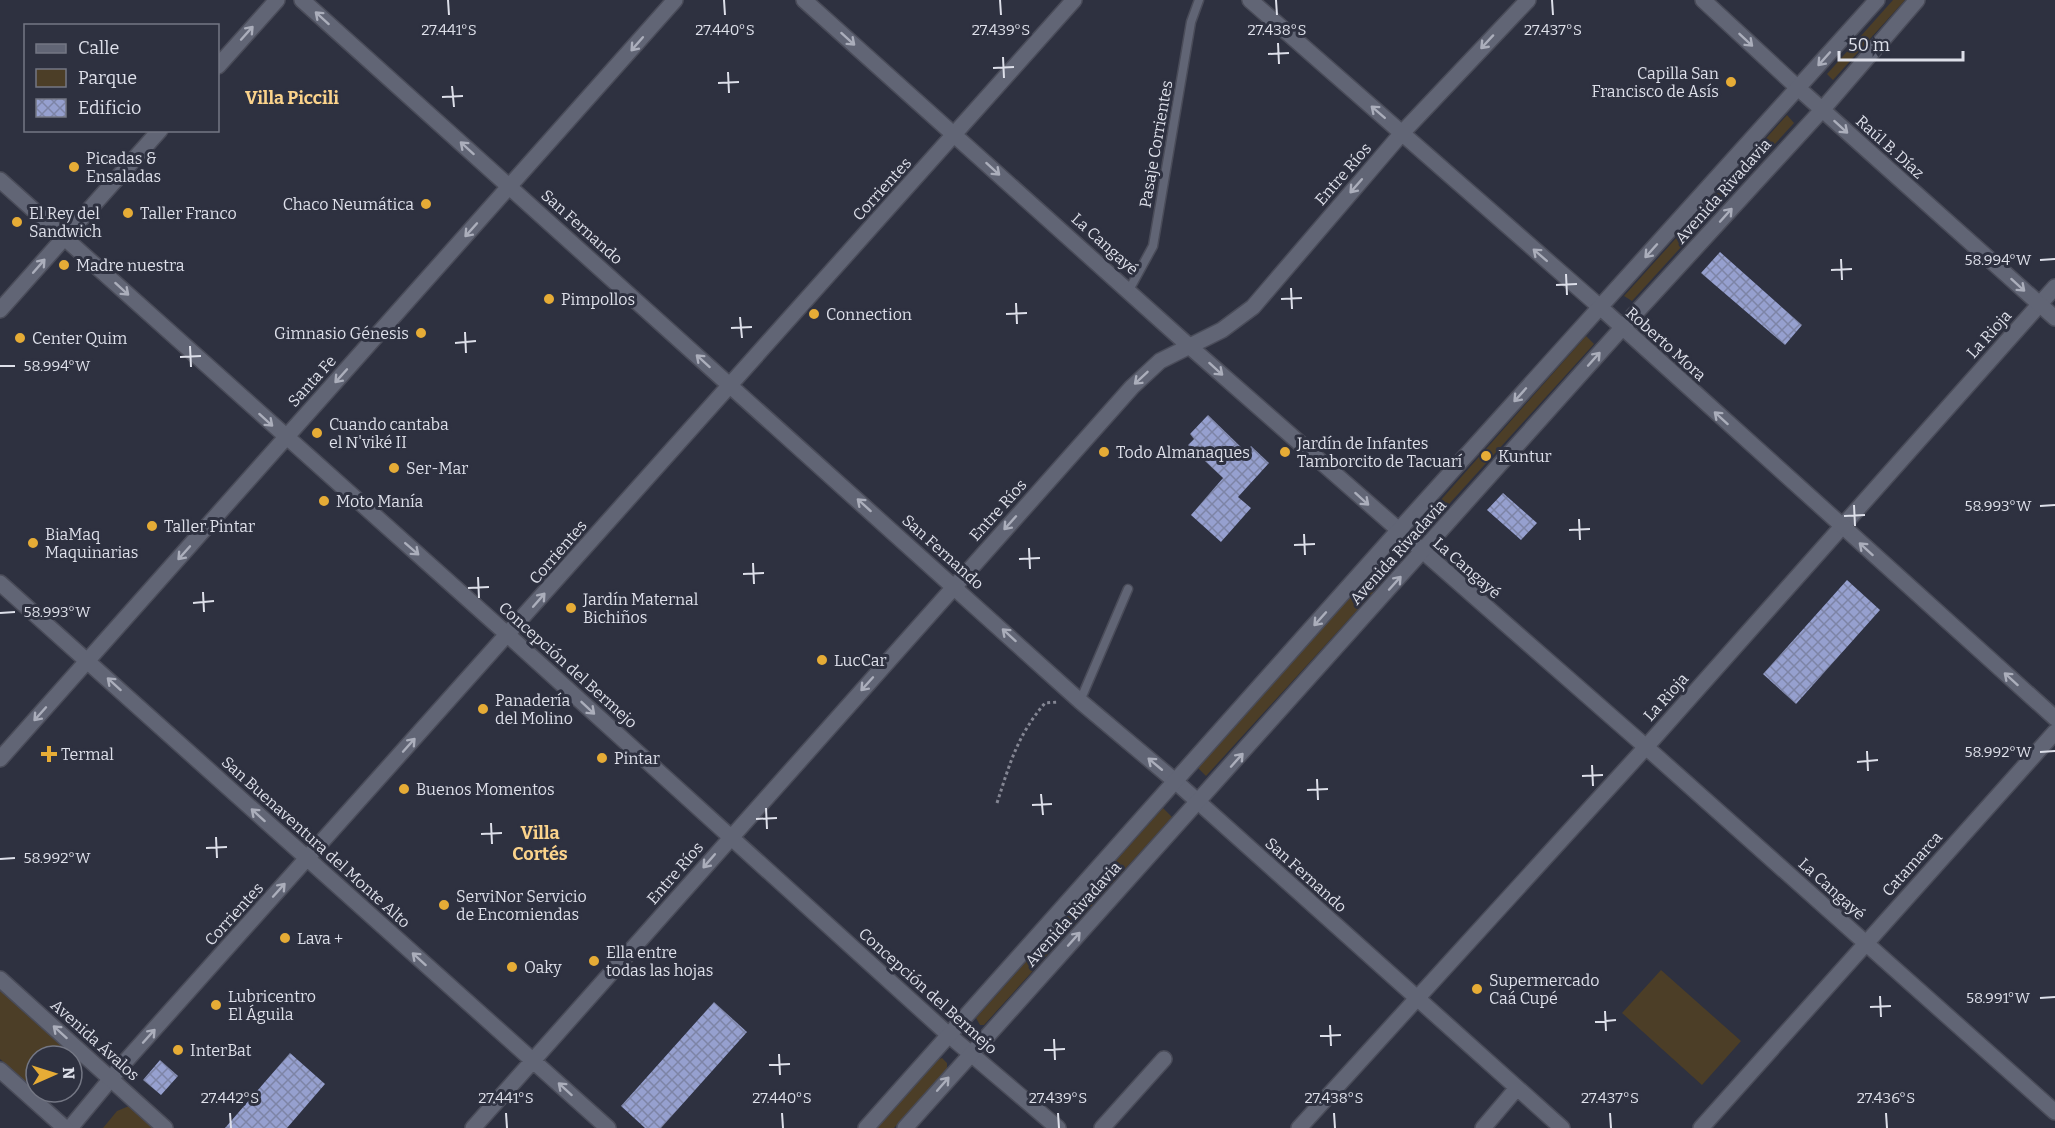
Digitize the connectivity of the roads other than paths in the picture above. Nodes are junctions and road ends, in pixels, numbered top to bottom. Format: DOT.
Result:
graph roads {
  1 [pos="277,0"];
  2 [pos="302,0"];
  3 [pos="675,0"];
  4 [pos="804,0"];
  5 [pos="1074,0"];
  6 [pos="1199,0"];
  7 [pos="1250,0"];
  8 [pos="1528,0"];
  9 [pos="1703,0"];
  10 [pos="1877,0"];
  11 [pos="1917,0"];
  12 [pos="219,65"];
  13 [pos="1798,88"];
  14 [pos="1822,110"];
  15 [pos="158,132"];
  16 [pos="1402,133"];
  17 [pos="954,135"];
  18 [pos="0,180"];
  19 [pos="510,187"];
  20 [pos="64,237"];
  21 [pos="2055,287"];
  22 [pos="1129,290"];
  23 [pos="2040,305"];
  24 [pos="1600,307"];
  25 [pos="0,310"];
  26 [pos="2055,318"];
  27 [pos="1622,328"];
  28 [pos="1188,345"];
  29 [pos="729,385"];
  30 [pos="286,438"];
  31 [pos="1841,526"];
  32 [pos="1398,531"];
  33 [pos="1422,552"];
  34 [pos="0,582"];
  35 [pos="955,586"];
  36 [pos="1128,589"];
  37 [pos="508,634"];
  38 [pos="89,660"];
  39 [pos="1080,701"];
  40 [pos="2055,718"];
  41 [pos="2055,732"];
  42 [pos="1646,747"];
  43 [pos="0,759"];
  44 [pos="1175,781"];
  45 [pos="1198,804"];
  46 [pos="730,838"];
  47 [pos="307,859"];
  48 [pos="1865,944"];
  49 [pos="0,979"];
  50 [pos="1416,998"];
  51 [pos="950,1036"];
  52 [pos="969,1053"];
  53 [pos="1164,1059"];
  54 [pos="534,1061"];
  55 [pos="0,1070"];
  56 [pos="111,1078"];
  57 [pos="1517,1088"];
  58 [pos="2055,1112"];
  59 [pos="65,1128"];
  60 [pos="70,1128"];
  61 [pos="165,1128"];
  62 [pos="473,1128"];
  63 [pos="608,1128"];
  64 [pos="866,1128"];
  65 [pos="904,1128"];
  66 [pos="1058,1128"];
  67 [pos="1102,1128"];
  68 [pos="1299,1128"];
  69 [pos="1483,1128"];
  70 [pos="1562,1128"];
  71 [pos="1701,1128"];
  12 -- 1 [label="street, one-way"];
  19 -- 2 [label="street, San Fernando, one-way"];
  3 -- 19 [label="street, Santa Fe, one-way"];
  4 -- 17 [label="street, La Cangayé, one-way"];
  5 -- 17 [label="street, Corrientes"];
  6 -- 22 [label="lane, Pasaje Corrientes"];
  16 -- 7 [label="street, Roberto Mora, one-way"];
  8 -- 16 [label="street, Entre Ríos, one-way"];
  9 -- 13 [label="street, Raúl B. Díaz, one-way"];
  10 -- 13 [label="street, Avenida Rivadavia, one-way"];
  11 -- 14 [label="street, Avenida Rivadavia"];
  13 -- 14 [label="street, Raúl B. Díaz"];
  13 -- 24 [label="street, Avenida Rivadavia, one-way"];
  14 -- 23 [label="street, Raúl B. Díaz, one-way"];
  27 -- 14 [label="street, Avenida Rivadavia, one-way"];
  15 -- 20 [label="street"];
  24 -- 16 [label="street, Roberto Mora, one-way"];
  16 -- 28 [label="street, Entre Ríos, one-way"];
  17 -- 22 [label="street, La Cangayé, one-way"];
  17 -- 29 [label="street, Corrientes"];
  18 -- 20 [label="street, Concepción del Bermejo"];
  29 -- 19 [label="street, San Fernando, one-way"];
  19 -- 30 [label="street, Santa Fe, one-way"];
  25 -- 20 [label="street, one-way"];
  20 -- 30 [label="street, Concepción del Bermejo, one-way"];
  21 -- 23 [label="street, La Rioja"];
  22 -- 28 [label="street, La Cangayé"];
  23 -- 26 [label="street, Raúl B. Díaz"];
  23 -- 31 [label="street, La Rioja"];
  24 -- 27 [label="street, Roberto Mora"];
  24 -- 32 [label="street, Avenida Rivadavia, one-way"];
  31 -- 27 [label="street, Roberto Mora, one-way"];
  33 -- 27 [label="street, Avenida Rivadavia, one-way"];
  28 -- 32 [label="street, La Cangayé, one-way"];
  28 -- 35 [label="street, Entre Ríos, one-way"];
  35 -- 29 [label="street, San Fernando, one-way"];
  37 -- 29 [label="street, Corrientes, one-way"];
  30 -- 37 [label="street, Concepción del Bermejo, one-way"];
  30 -- 38 [label="street, Santa Fe, one-way"];
  40 -- 31 [label="street, Roberto Mora, one-way"];
  31 -- 42 [label="street, La Rioja"];
  32 -- 33 [label="street, La Cangayé"];
  32 -- 44 [label="street, Avenida Rivadavia, one-way"];
  33 -- 42 [label="street, La Cangayé"];
  45 -- 33 [label="street, Avenida Rivadavia, one-way"];
  34 -- 38 [label="street, San Buenaventura del Monte Alto"];
  39 -- 35 [label="street, San Fernando, one-way"];
  35 -- 46 [label="street, Entre Ríos, one-way"];
  36 -- 39 [label="lane"];
  37 -- 46 [label="street, Concepción del Bermejo, one-way"];
  47 -- 37 [label="street, Corrientes, one-way"];
  38 -- 43 [label="street, Santa Fe, one-way"];
  47 -- 38 [label="street, San Buenaventura del Monte Alto, one-way"];
  44 -- 39 [label="street, San Fernando, one-way"];
  41 -- 48 [label="street, Catamarca"];
  42 -- 48 [label="street, La Cangayé"];
  42 -- 50 [label="street, La Rioja"];
  44 -- 45 [label="street, San Fernando"];
  44 -- 51 [label="street, Avenida Rivadavia"];
  45 -- 50 [label="street, San Fernando"];
  52 -- 45 [label="street, Avenida Rivadavia, one-way"];
  46 -- 51 [label="street, Concepción del Bermejo"];
  46 -- 54 [label="street, Entre Ríos, one-way"];
  54 -- 47 [label="street, San Buenaventura del Monte Alto, one-way"];
  56 -- 47 [label="street, Corrientes, one-way"];
  48 -- 58 [label="street, La Cangayé"];
  48 -- 71 [label="street, Catamarca"];
  56 -- 49 [label="street, Avenida Ávalos, one-way"];
  50 -- 57 [label="street, San Fernando"];
  50 -- 68 [label="street, La Rioja"];
  51 -- 52 [label="street, Concepción del Bermejo"];
  51 -- 64 [label="street, Avenida Rivadavia"];
  65 -- 52 [label="street, Avenida Rivadavia, one-way"];
  52 -- 66 [label="street, Concepción del Bermejo"];
  53 -- 67 [label="street"];
  54 -- 62 [label="street, Entre Ríos"];
  63 -- 54 [label="street, San Buenaventura del Monte Alto, one-way"];
  55 -- 59 [label="street"];
  56 -- 60 [label="street, Corrientes"];
  56 -- 61 [label="street, Avenida Ávalos"];
  57 -- 69 [label="street"];
  57 -- 70 [label="street, San Fernando"];
}
